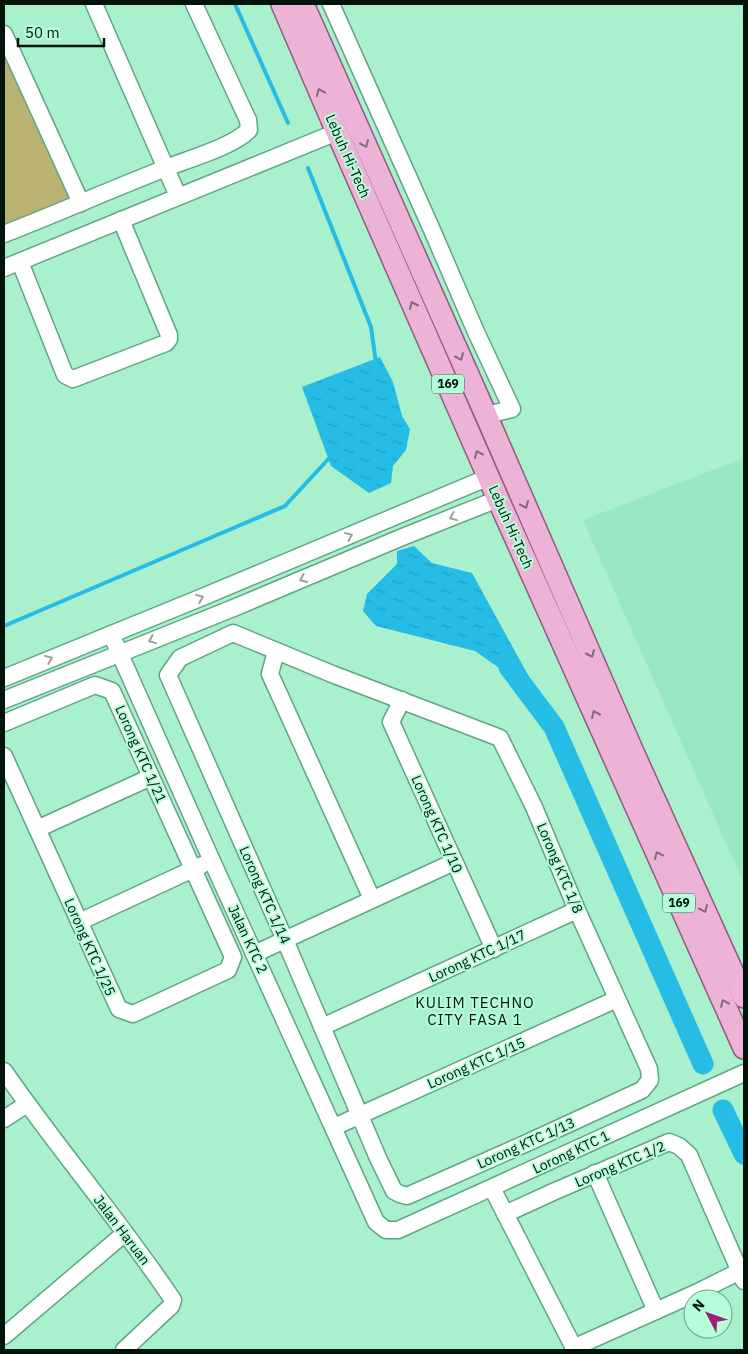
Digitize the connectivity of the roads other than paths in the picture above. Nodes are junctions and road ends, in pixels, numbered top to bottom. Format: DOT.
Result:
graph roads {
  1 [pos="94,4"];
  2 [pos="194,4"];
  3 [pos="331,4"];
  4 [pos="292,5"];
  5 [pos="4,34"];
  6 [pos="337,132"];
  7 [pos="166,168"];
  8 [pos="178,196"];
  9 [pos="81,203"];
  10 [pos="121,220"];
  11 [pos="4,234"];
  12 [pos="20,262"];
  13 [pos="4,268"];
  14 [pos="486,415"];
  15 [pos="489,477"];
  16 [pos="498,499"];
  17 [pos="111,634"];
  18 [pos="276,651"];
  19 [pos="119,653"];
  20 [pos="4,678"];
  21 [pos="4,700"];
  22 [pos="402,700"];
  23 [pos="4,723"];
  24 [pos="629,754"];
  25 [pos="4,756"];
  26 [pos="151,777"];
  27 [pos="37,829"];
  28 [pos="212,861"];
  29 [pos="454,862"];
  30 [pos="193,869"];
  31 [pos="372,899"];
  32 [pos="577,910"];
  33 [pos="79,922"];
  34 [pos="285,940"];
  35 [pos="494,949"];
  36 [pos="254,954"];
  37 [pos="744,997"];
  38 [pos="617,999"];
  39 [pos="322,1027"];
  40 [pos="744,1048"];
  41 [pos="4,1071"];
  42 [pos="744,1073"];
  43 [pos="27,1104"];
  44 [pos="359,1115"];
  45 [pos="4,1119"];
  46 [pos="334,1127"];
  47 [pos="596,1173"];
  48 [pos="492,1188"];
  49 [pos="505,1214"];
  50 [pos="398,1230"];
  51 [pos="125,1233"];
  52 [pos="742,1276"];
  53 [pos="656,1311"];
  54 [pos="4,1336"];
  55 [pos="574,1349"];
  56 [pos="124,1350"];
  1 -- 7 [label="street"];
  2 -- 7 [label="street"];
  3 -- 14 [label="street"];
  6 -- 4 [label="main road, Lebuh Hi-Tech / 169, one-way"];
  4 -- 14 [label="main road, Lebuh Hi-Tech / 169, one-way"];
  5 -- 9 [label="street"];
  6 -- 8 [label="street"];
  15 -- 6 [label="main road, Lebuh Hi-Tech / 169, one-way"];
  7 -- 8 [label="street"];
  7 -- 9 [label="street"];
  8 -- 10 [label="street"];
  9 -- 11 [label="street"];
  10 -- 12 [label="street"];
  10 -- 12 [label="street"];
  12 -- 13 [label="street"];
  14 -- 24 [label="main road, Lebuh Hi-Tech / 169, one-way"];
  15 -- 16 [label="main road, Lebuh Hi-Tech / 169"];
  17 -- 15 [label="street, one-way"];
  16 -- 19 [label="street, one-way"];
  24 -- 16 [label="main road, Lebuh Hi-Tech / 169, one-way"];
  17 -- 19 [label="street, Jalan KTC 2"];
  20 -- 17 [label="street, one-way"];
  18 -- 22 [label="street"];
  18 -- 31 [label="street"];
  18 -- 34 [label="street, Lorong KTC 1/14"];
  19 -- 21 [label="street"];
  19 -- 28 [label="street, Jalan KTC 2"];
  22 -- 29 [label="street, Lorong KTC 1/10"];
  22 -- 32 [label="street, Lorong KTC 1/8"];
  23 -- 26 [label="street, Lorong KTC 1/21"];
  24 -- 37 [label="main road, Lebuh Hi-Tech / 169, one-way"];
  40 -- 24 [label="main road, Lebuh Hi-Tech / 169, one-way"];
  25 -- 27 [label="street, Lorong KTC 1/25"];
  26 -- 27 [label="street"];
  26 -- 30 [label="street, Lorong KTC 1/21"];
  27 -- 33 [label="street, Lorong KTC 1/25"];
  28 -- 30 [label="street"];
  28 -- 36 [label="street, Jalan KTC 2"];
  29 -- 31 [label="street"];
  29 -- 35 [label="street, Lorong KTC 1/10"];
  30 -- 33 [label="street"];
  30 -- 33 [label="street, Lorong KTC 1/25"];
  31 -- 34 [label="street"];
  32 -- 35 [label="street, Lorong KTC 1/17"];
  32 -- 38 [label="street, Lorong KTC 1/8"];
  34 -- 36 [label="street"];
  34 -- 39 [label="street, Lorong KTC 1/14"];
  35 -- 39 [label="street, Lorong KTC 1/17"];
  36 -- 46 [label="street, Jalan KTC 2"];
  38 -- 44 [label="street, Lorong KTC 1/15"];
  38 -- 44 [label="street, Lorong KTC 1/13"];
  39 -- 44 [label="street, Lorong KTC 1/14"];
  41 -- 43 [label="street, Jalan Haruan"];
  42 -- 48 [label="street, Lorong KTC 1"];
  43 -- 45 [label="street"];
  43 -- 51 [label="street, Jalan Haruan"];
  44 -- 46 [label="street, Lorong KTC 1/15"];
  46 -- 50 [label="street, Jalan KTC 2"];
  47 -- 49 [label="street, Lorong KTC 1/2"];
  47 -- 52 [label="street, Lorong KTC 1/2"];
  47 -- 53 [label="street"];
  48 -- 49 [label="street"];
  48 -- 50 [label="street, Lorong KTC 1"];
  49 -- 55 [label="street"];
  51 -- 54 [label="street"];
  51 -- 56 [label="street, Jalan Haruan"];
  52 -- 53 [label="street"];
  53 -- 55 [label="street"];
}
